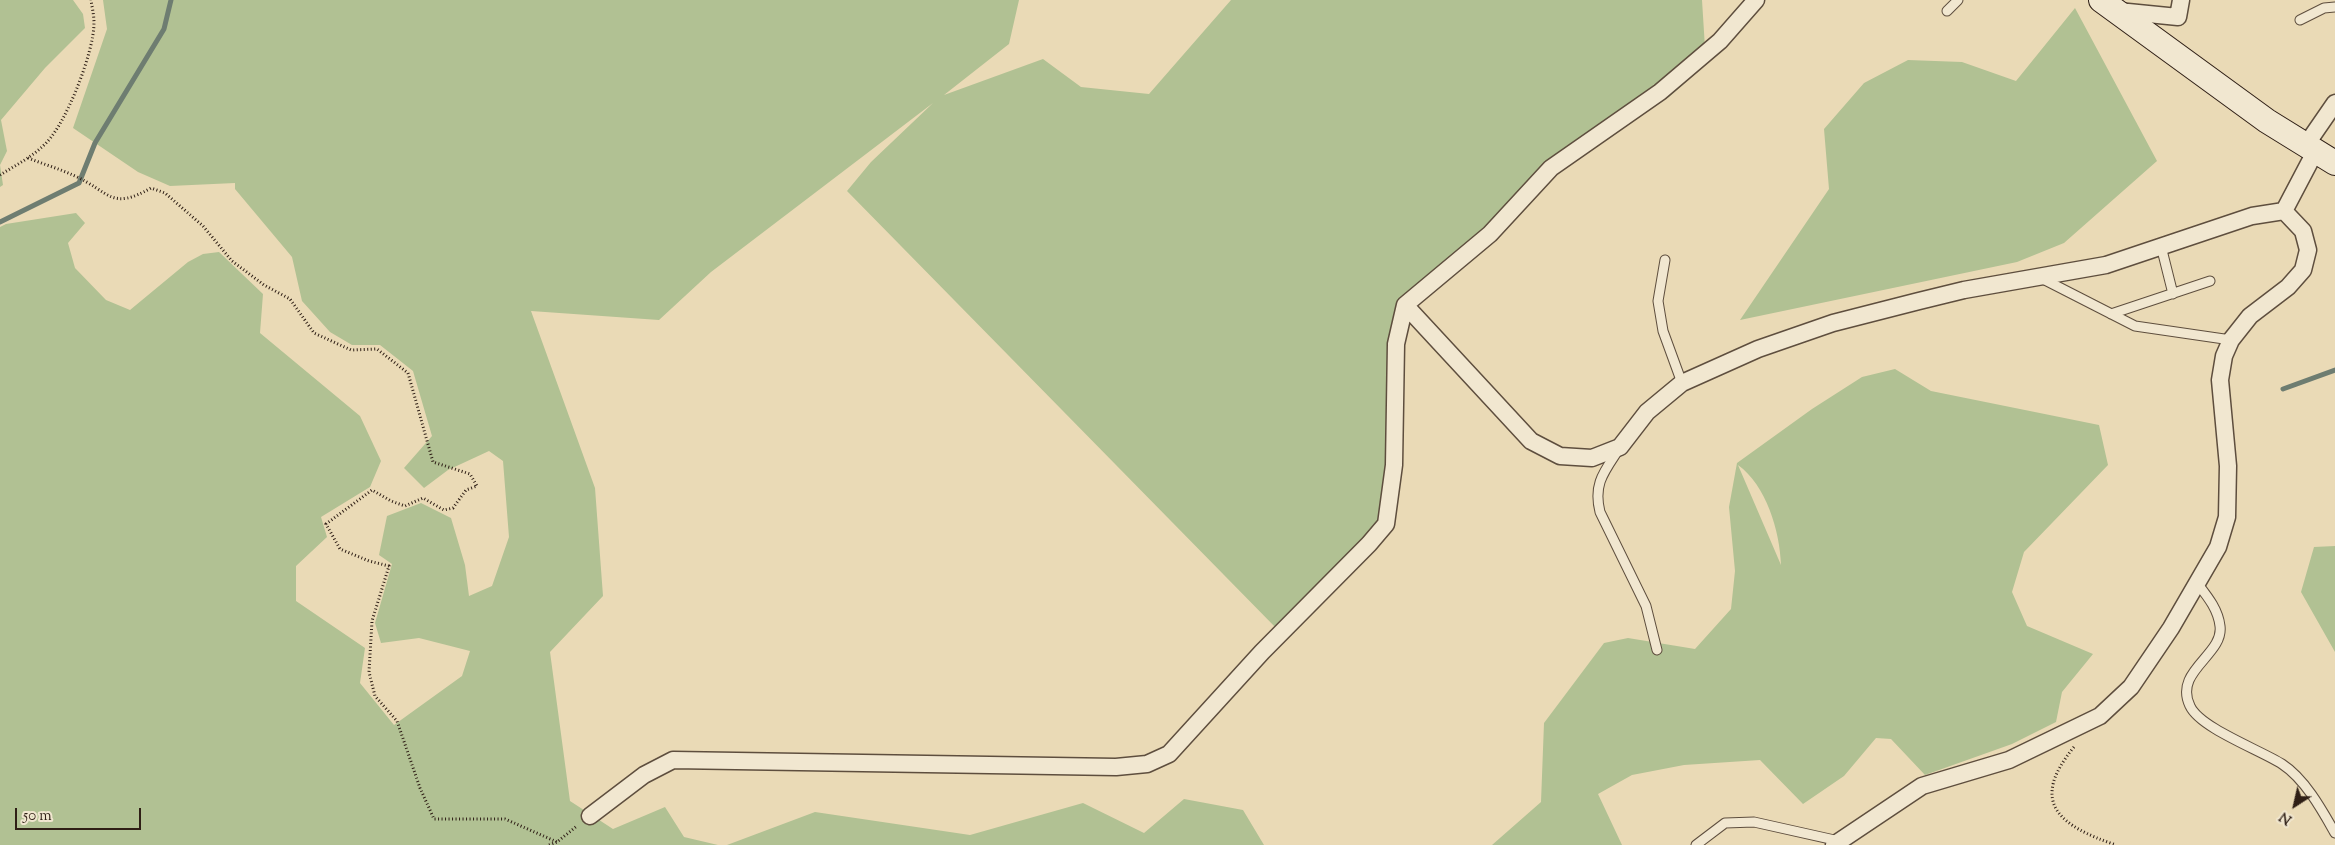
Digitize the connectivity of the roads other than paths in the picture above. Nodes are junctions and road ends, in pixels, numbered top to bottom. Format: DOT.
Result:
graph roads {
  1 [pos="1756,0"];
  2 [pos="1958,0"];
  3 [pos="2181,0"];
  4 [pos="2109,5"];
  5 [pos="2335,7"];
  6 [pos="1947,11"];
  7 [pos="2300,20"];
  8 [pos="2335,103"];
  9 [pos="2319,154"];
  10 [pos="2284,211"];
  11 [pos="2161,246"];
  12 [pos="1665,260"];
  13 [pos="2041,278"];
  14 [pos="2210,282"];
  15 [pos="2173,294"];
  16 [pos="1405,305"];
  17 [pos="2111,314"];
  18 [pos="2231,340"];
  19 [pos="1682,382"];
  20 [pos="1620,447"];
  21 [pos="2197,583"];
  22 [pos="1657,650"];
  23 [pos="590,816"];
  24 [pos="2335,833"];
  25 [pos="1837,843"];
  26 [pos="1696,845"];
  1 -- 16 [label="street"];
  2 -- 6 [label="lane"];
  3 -- 4 [label="street"];
  4 -- 9 [label="street"];
  5 -- 7 [label="lane"];
  8 -- 9 [label="street"];
  9 -- 10 [label="street"];
  10 -- 11 [label="street"];
  10 -- 18 [label="street"];
  11 -- 13 [label="street"];
  11 -- 15 [label="lane"];
  12 -- 19 [label="lane"];
  13 -- 17 [label="lane"];
  13 -- 19 [label="street"];
  14 -- 15 [label="lane"];
  15 -- 17 [label="lane"];
  16 -- 20 [label="street"];
  16 -- 23 [label="street"];
  17 -- 18 [label="lane"];
  18 -- 21 [label="street"];
  19 -- 20 [label="street"];
  20 -- 22 [label="lane"];
  21 -- 24 [label="lane"];
  21 -- 25 [label="street"];
  25 -- 26 [label="lane"];
}
